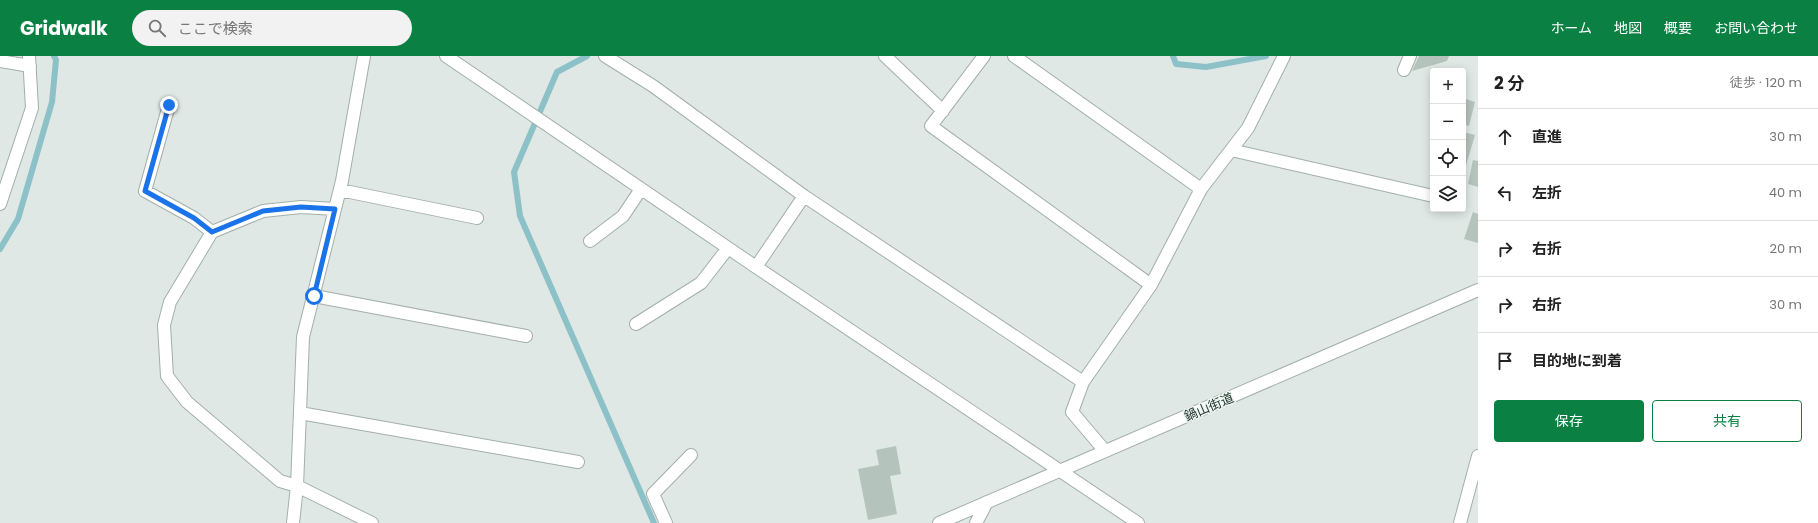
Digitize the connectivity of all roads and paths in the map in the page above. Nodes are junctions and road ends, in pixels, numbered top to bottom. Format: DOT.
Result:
graph roads {
  1 [pos="364,56"];
  2 [pos="446,56"];
  3 [pos="605,56"];
  4 [pos="885,56"];
  5 [pos="984,56"];
  6 [pos="1014,56"];
  7 [pos="1284,56"];
  8 [pos="1410,56"];
  9 [pos="0,61"];
  10 [pos="30,61"];
  11 [pos="1404,70"];
  12 [pos="169,105"];
  13 [pos="943,111"];
  14 [pos="1231,150"];
  15 [pos="641,189"];
  16 [pos="1201,189"];
  17 [pos="340,190"];
  18 [pos="1430,195"];
  19 [pos="804,196"];
  20 [pos="0,204"];
  21 [pos="335,209"];
  22 [pos="478,218"];
  23 [pos="212,232"];
  24 [pos="590,241"];
  25 [pos="728,248"];
  26 [pos="756,267"];
  27 [pos="1151,285"];
  28 [pos="1478,290"];
  29 [pos="314,296"];
  30 [pos="636,324"];
  31 [pos="526,336"];
  32 [pos="1083,382"];
  33 [pos="300,413"];
  34 [pos="1105,451"];
  35 [pos="691,455"];
  36 [pos="1478,456"];
  37 [pos="578,462"];
  38 [pos="1061,471"];
  39 [pos="297,486"];
  40 [pos="987,502"];
  41 [pos="293,523"];
  42 [pos="372,523"];
  43 [pos="666,523"];
  44 [pos="939,523"];
  45 [pos="976,523"];
  46 [pos="1138,523"];
  47 [pos="1460,523"];
  1 -- 17 [label="street"];
  2 -- 15 [label="street"];
  3 -- 19 [label="street"];
  4 -- 13 [label="street"];
  5 -- 13 [label="street"];
  6 -- 16 [label="street"];
  7 -- 14 [label="street"];
  8 -- 11 [label="street"];
  9 -- 10 [label="street"];
  10 -- 20 [label="street"];
  12 -- 23 [label="street"];
  13 -- 27 [label="street"];
  14 -- 16 [label="street"];
  14 -- 18 [label="street"];
  15 -- 24 [label="street"];
  15 -- 25 [label="street"];
  16 -- 27 [label="street"];
  17 -- 21 [label="street"];
  17 -- 22 [label="street"];
  19 -- 26 [label="street"];
  19 -- 32 [label="street"];
  21 -- 23 [label="street"];
  21 -- 29 [label="street"];
  23 -- 39 [label="street"];
  25 -- 26 [label="street"];
  25 -- 30 [label="street"];
  26 -- 38 [label="street"];
  27 -- 32 [label="street"];
  28 -- 34 [label="street, 鍋山街道"];
  29 -- 31 [label="street"];
  29 -- 33 [label="street"];
  32 -- 34 [label="street"];
  33 -- 37 [label="street"];
  33 -- 39 [label="street"];
  34 -- 38 [label="street, 鍋山街道"];
  35 -- 43 [label="street"];
  36 -- 47 [label="street"];
  38 -- 40 [label="street, 鍋山街道"];
  38 -- 46 [label="street"];
  39 -- 41 [label="street"];
  39 -- 42 [label="street"];
  40 -- 44 [label="street, 鍋山街道"];
  40 -- 45 [label="street"];
}
